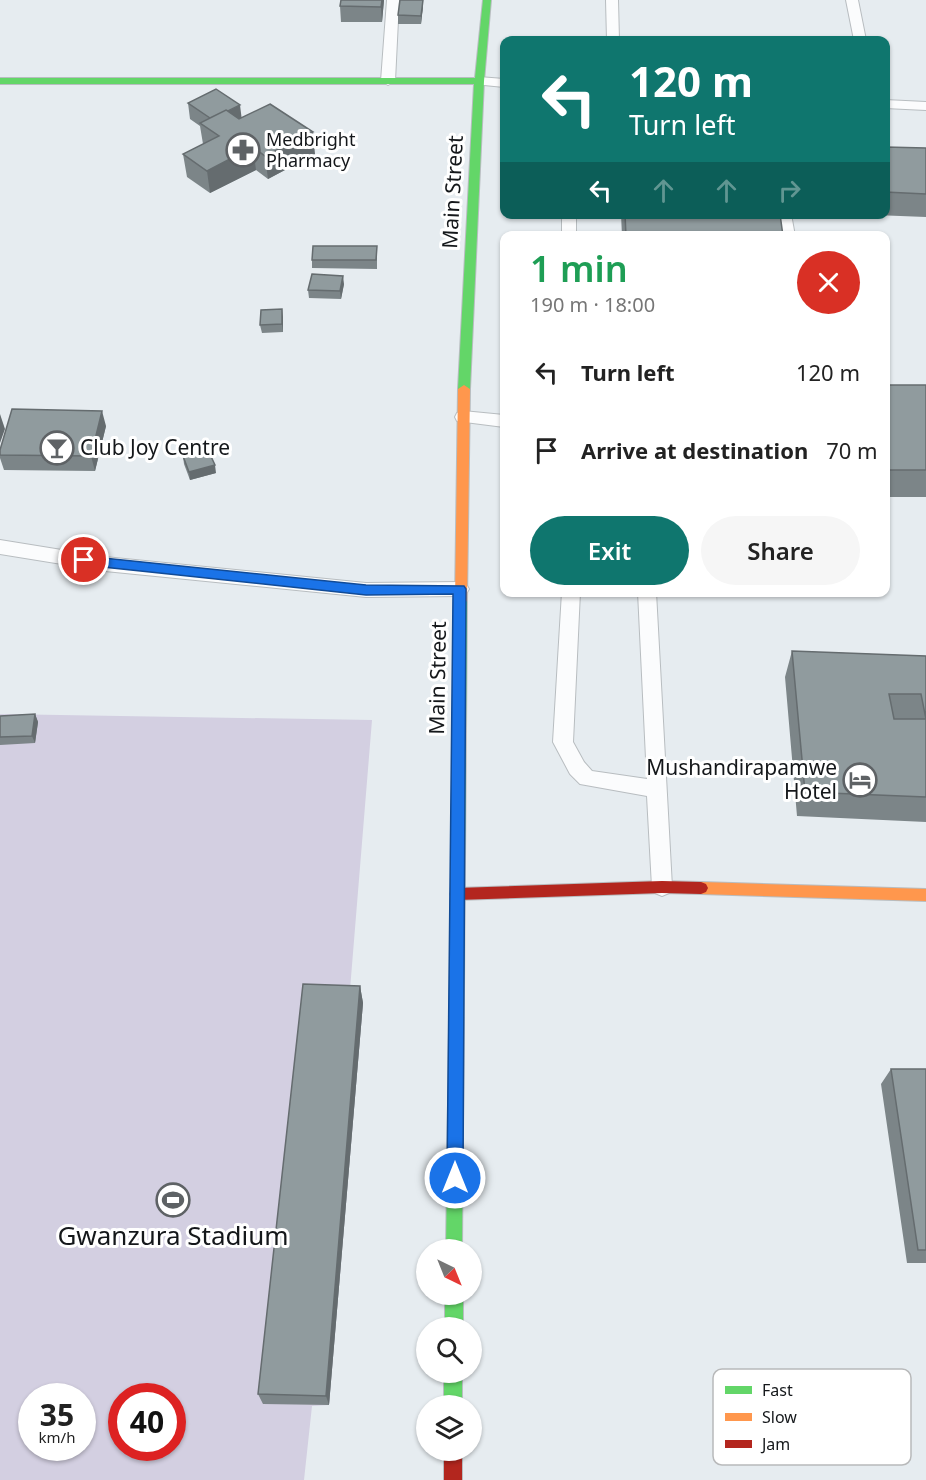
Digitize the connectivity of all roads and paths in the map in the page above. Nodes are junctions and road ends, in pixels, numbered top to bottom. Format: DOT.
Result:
graph roads {
  1 [pos="393,0"];
  2 [pos="487,0"];
  3 [pos="612,0"];
  4 [pos="852,0"];
  5 [pos="613,36"];
  6 [pos="859,36"];
  7 [pos="0,81"];
  8 [pos="388,81"];
  9 [pos="479,81"];
  10 [pos="500,83"];
  11 [pos="890,104"];
  12 [pos="926,106"];
  13 [pos="463,417"];
  14 [pos="500,420"];
  15 [pos="0,547"];
  16 [pos="460,589"];
  17 [pos="571,597"];
  18 [pos="647,597"];
  19 [pos="658,789"];
  20 [pos="662,887"];
  21 [pos="457,894"];
  22 [pos="926,895"];
  23 [pos="454,1239"];
  24 [pos="453,1461"];
  25 [pos="453,1480"];
  1 -- 8 [label="lane"];
  2 -- 9 [label="street, Main Street"];
  3 -- 5 [label="lane"];
  4 -- 6 [label="lane"];
  7 -- 8 [label="street"];
  8 -- 9 [label="street"];
  9 -- 10 [label="lane"];
  9 -- 13 [label="street, Main Street"];
  11 -- 12 [label="lane"];
  13 -- 14 [label="lane"];
  13 -- 16 [label="street, Main Street"];
  15 -- 16 [label="lane"];
  16 -- 21 [label="street, Main Street"];
  17 -- 19 [label="lane"];
  18 -- 19 [label="lane"];
  19 -- 20 [label="lane"];
  20 -- 21 [label="street"];
  20 -- 22 [label="street"];
  21 -- 23 [label="street, Main Street"];
  24 -- 25 [label="street"];
}
